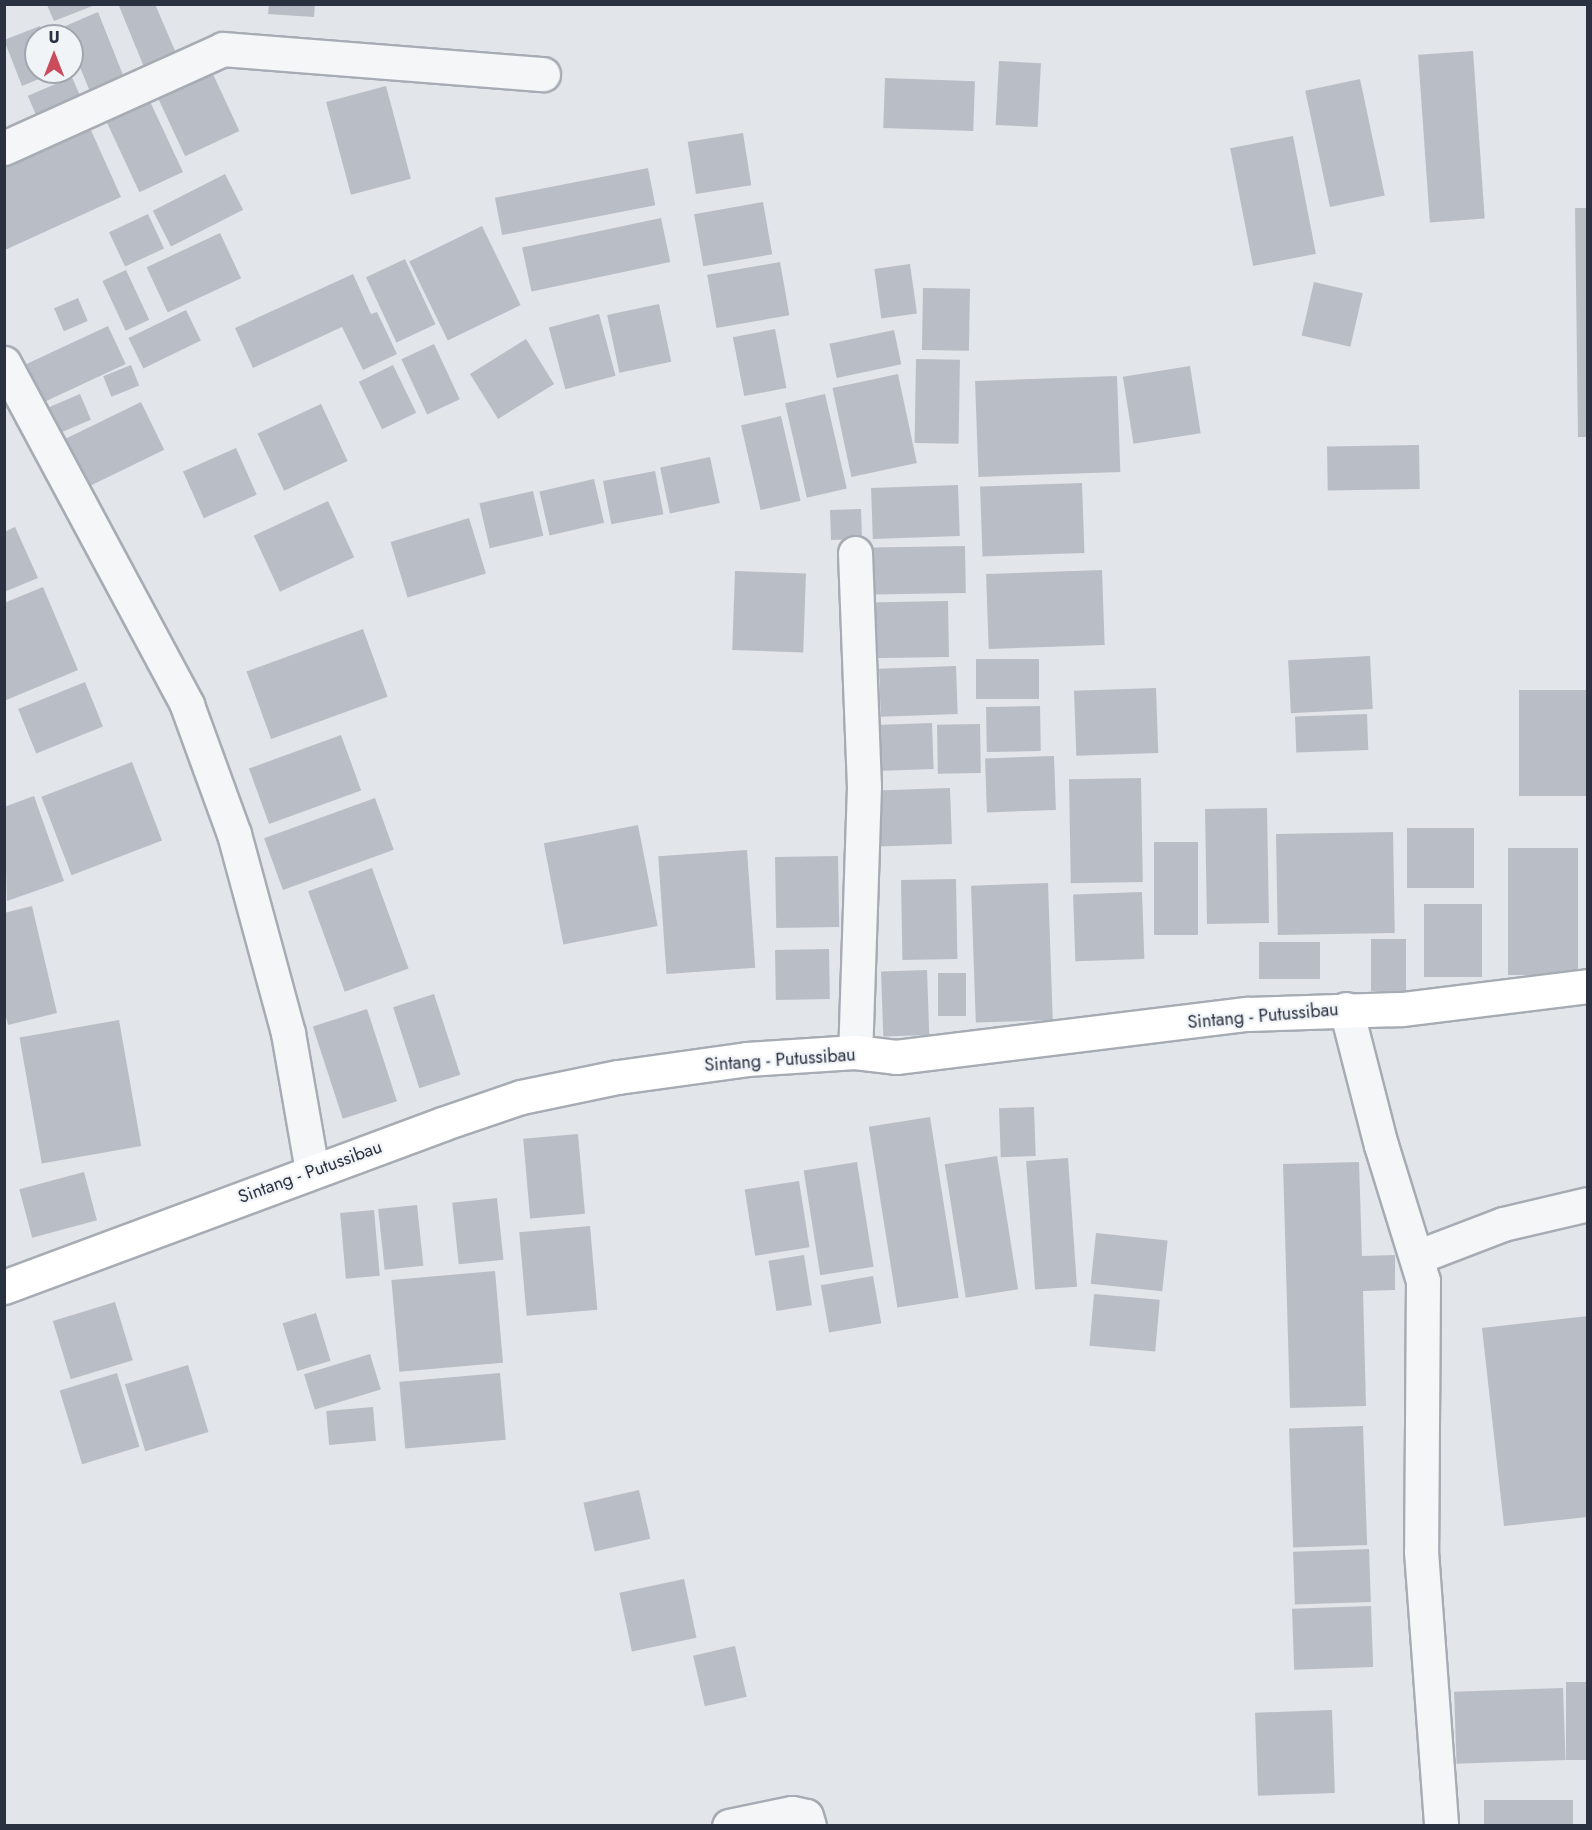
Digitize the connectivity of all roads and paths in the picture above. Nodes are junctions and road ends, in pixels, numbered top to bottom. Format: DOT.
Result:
graph roads {
  1 [pos="543,74"];
  2 [pos="4,148"];
  3 [pos="4,363"];
  4 [pos="855,553"];
  5 [pos="1587,986"];
  6 [pos="1346,1009"];
  7 [pos="855,1052"];
  8 [pos="312,1171"];
  9 [pos="1587,1204"];
  10 [pos="1417,1257"];
  11 [pos="4,1287"];
  12 [pos="729,1826"];
  13 [pos="809,1826"];
  14 [pos="1440,1826"];
  1 -- 2 [label="street"];
  3 -- 8 [label="street"];
  4 -- 7 [label="street"];
  5 -- 6 [label="highway, Sintang - Putussibau"];
  6 -- 7 [label="highway, Sintang - Putussibau"];
  6 -- 10 [label="street"];
  7 -- 8 [label="highway, Sintang - Putussibau"];
  8 -- 11 [label="highway, Sintang - Putussibau"];
  9 -- 10 [label="street"];
  10 -- 14 [label="street"];
  12 -- 13 [label="street"];
}
